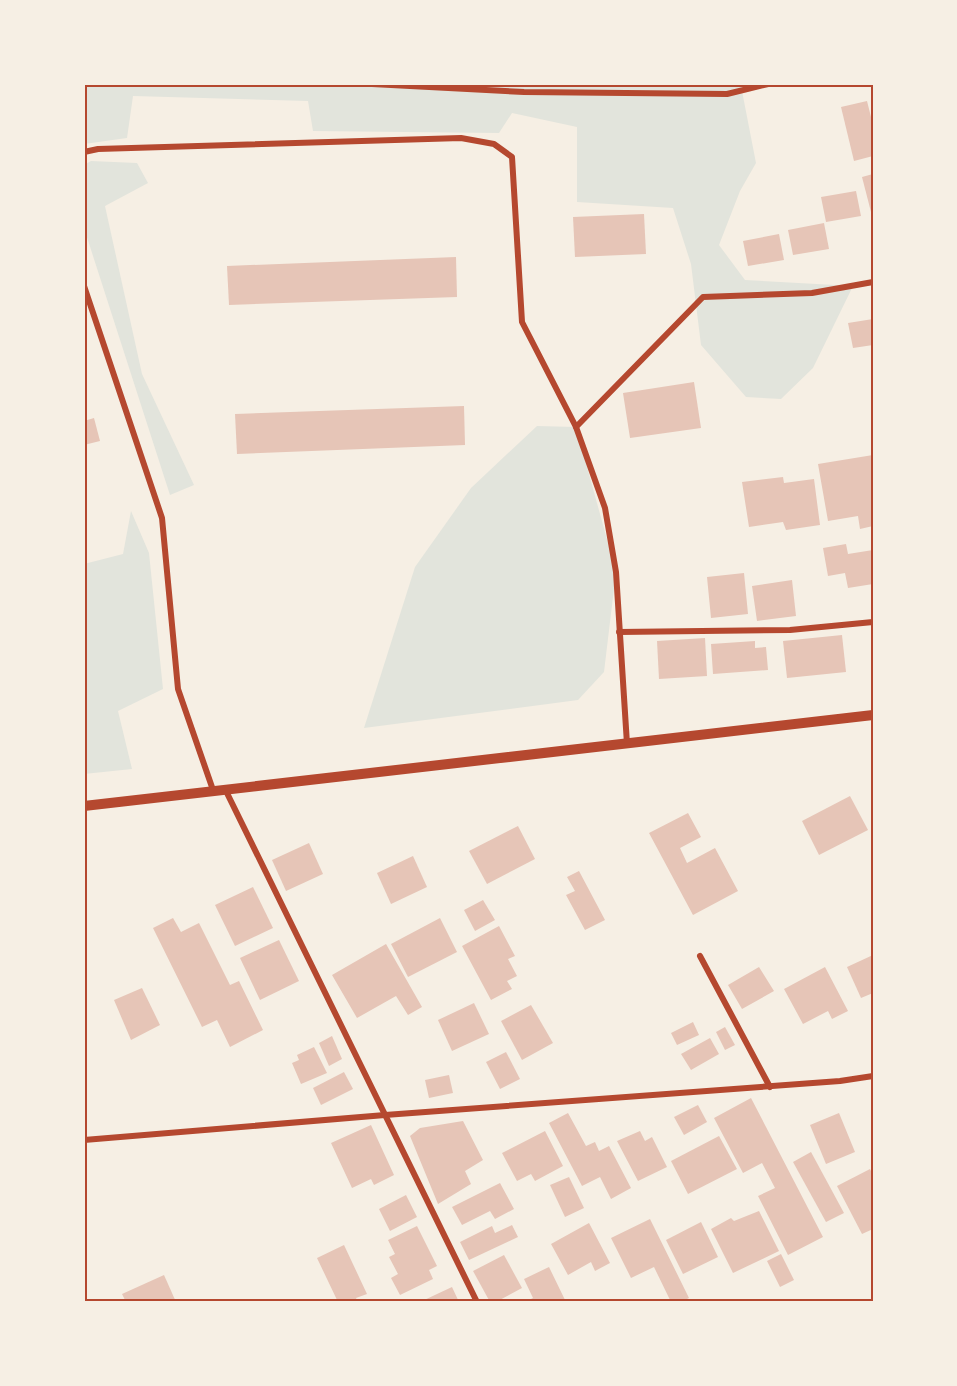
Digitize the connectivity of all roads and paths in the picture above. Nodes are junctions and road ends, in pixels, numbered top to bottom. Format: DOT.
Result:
graph roads {
  1 [pos="372,84"];
  2 [pos="768,84"];
  3 [pos="84,152"];
  4 [pos="873,282"];
  5 [pos="84,286"];
  6 [pos="576,427"];
  7 [pos="873,622"];
  8 [pos="619,632"];
  9 [pos="873,715"];
  10 [pos="627,745"];
  11 [pos="219,789"];
  12 [pos="84,806"];
  13 [pos="699,956"];
  14 [pos="873,1076"];
  15 [pos="770,1087"];
  16 [pos="385,1115"];
  17 [pos="84,1140"];
  18 [pos="477,1302"];
  1 -- 2 [label="street"];
  3 -- 6 [label="street"];
  4 -- 6 [label="street"];
  5 -- 11 [label="street"];
  6 -- 8 [label="street"];
  7 -- 8 [label="street"];
  8 -- 10 [label="street"];
  9 -- 10 [label="street"];
  10 -- 11 [label="street"];
  11 -- 12 [label="street"];
  11 -- 16 [label="street"];
  13 -- 15 [label="street"];
  14 -- 15 [label="street"];
  15 -- 16 [label="street"];
  16 -- 17 [label="street"];
  16 -- 18 [label="street"];
}
